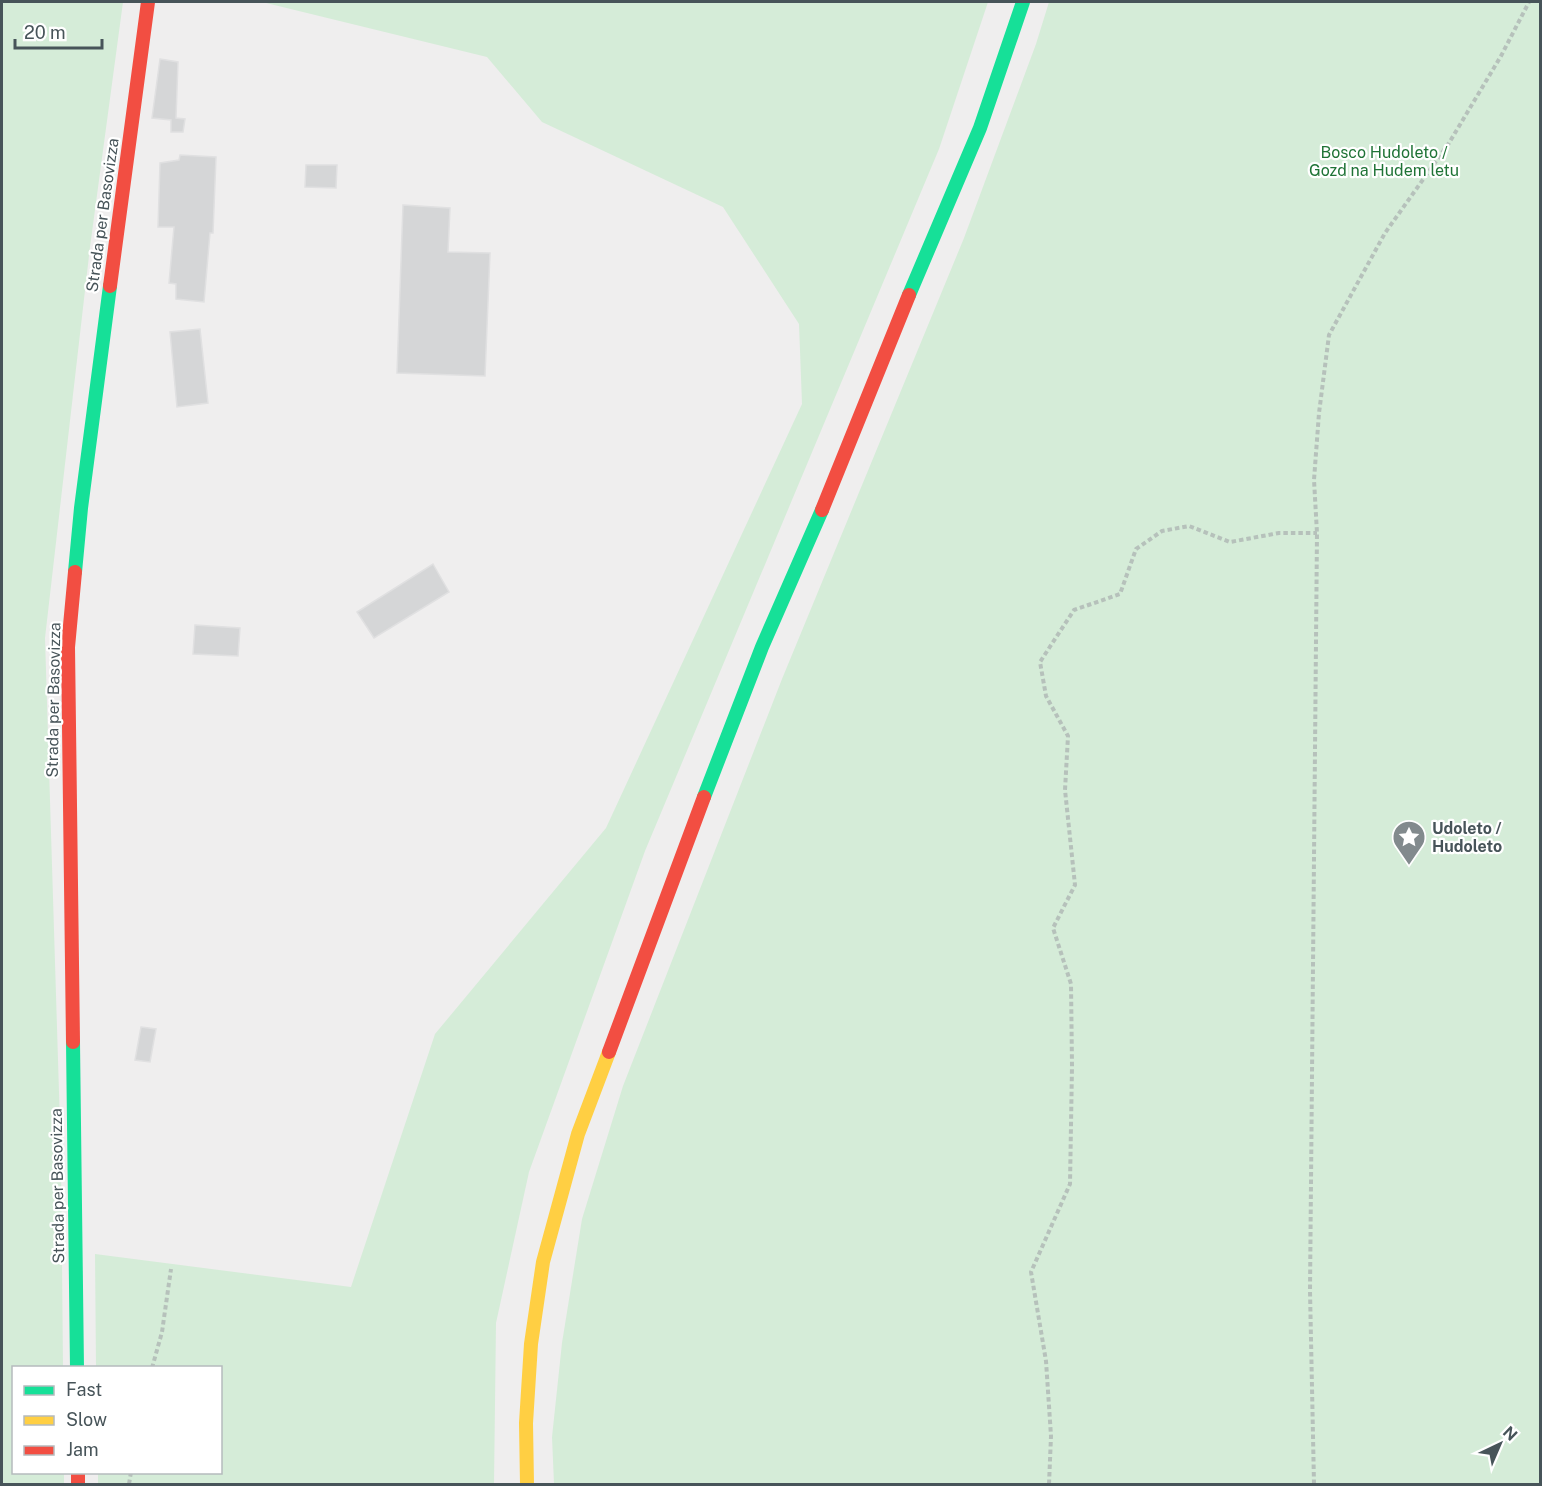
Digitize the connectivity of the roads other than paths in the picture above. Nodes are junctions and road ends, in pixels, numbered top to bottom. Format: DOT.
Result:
graph roads {
  1 [pos="148,2"];
  2 [pos="1023,2"];
  3 [pos="76,1366"];
  4 [pos="526,1485"];
  1 -- 3 [label="main road, Strada per Basovizza"];
  2 -- 4 [label="main road"];
}
